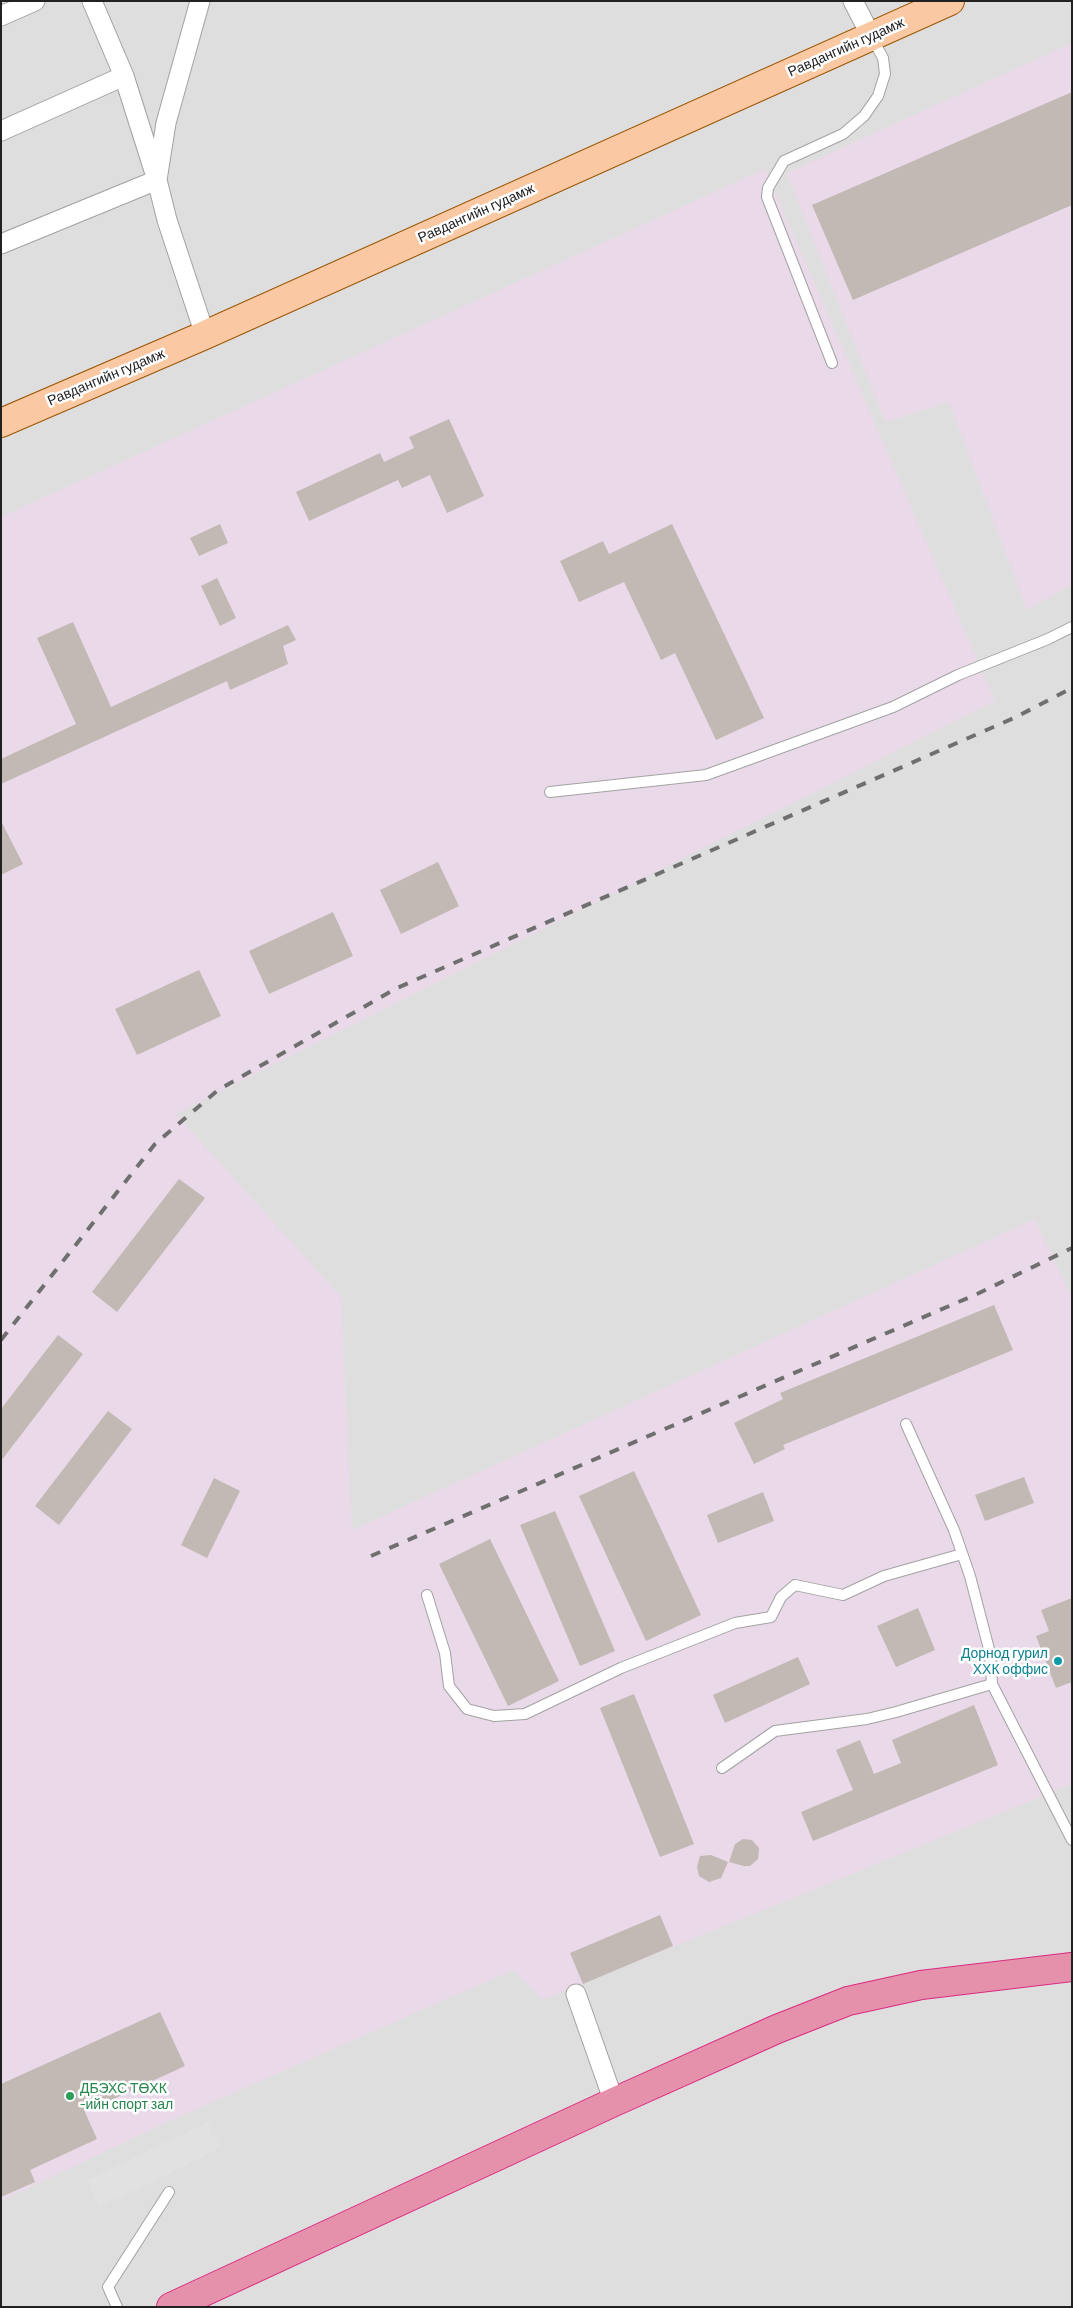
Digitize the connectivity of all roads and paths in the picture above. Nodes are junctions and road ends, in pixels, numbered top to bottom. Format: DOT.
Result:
graph roads {
  1 [pos="35,1"];
  2 [pos="92,1"];
  3 [pos="200,1"];
  4 [pos="853,1"];
  5 [pos="950,1"];
  6 [pos="1,16"];
  7 [pos="871,36"];
  8 [pos="124,76"];
  9 [pos="1,131"];
  10 [pos="157,180"];
  11 [pos="1,244"];
  12 [pos="205,335"];
  13 [pos="832,363"];
  14 [pos="1,423"];
  15 [pos="1072,627"];
  16 [pos="550,792"];
  17 [pos="906,1424"];
  18 [pos="962,1554"];
  19 [pos="427,1596"];
  20 [pos="992,1684"];
  21 [pos="722,1768"];
  22 [pos="1072,1840"];
  23 [pos="1072,1968"];
  24 [pos="576,1994"];
  25 [pos="614,2102"];
  26 [pos="169,2192"];
  27 [pos="117,2307"];
  28 [pos="171,2307"];
  1 -- 6 [label="street"];
  2 -- 8 [label="street"];
  3 -- 10 [label="street"];
  4 -- 7 [label="street"];
  5 -- 7 [label="main road, Равдангийн гудамж"];
  7 -- 12 [label="main road, Равдангийн гудамж"];
  7 -- 13 [label="lane"];
  8 -- 9 [label="street"];
  8 -- 10 [label="street"];
  10 -- 11 [label="street"];
  10 -- 12 [label="street"];
  12 -- 14 [label="main road, Равдангийн гудамж"];
  15 -- 16 [label="lane"];
  17 -- 18 [label="lane"];
  18 -- 19 [label="lane"];
  18 -- 20 [label="lane"];
  20 -- 21 [label="lane"];
  20 -- 22 [label="lane"];
  23 -- 25 [label="highway"];
  24 -- 25 [label="street"];
  25 -- 28 [label="highway"];
  26 -- 27 [label="lane"];
}
